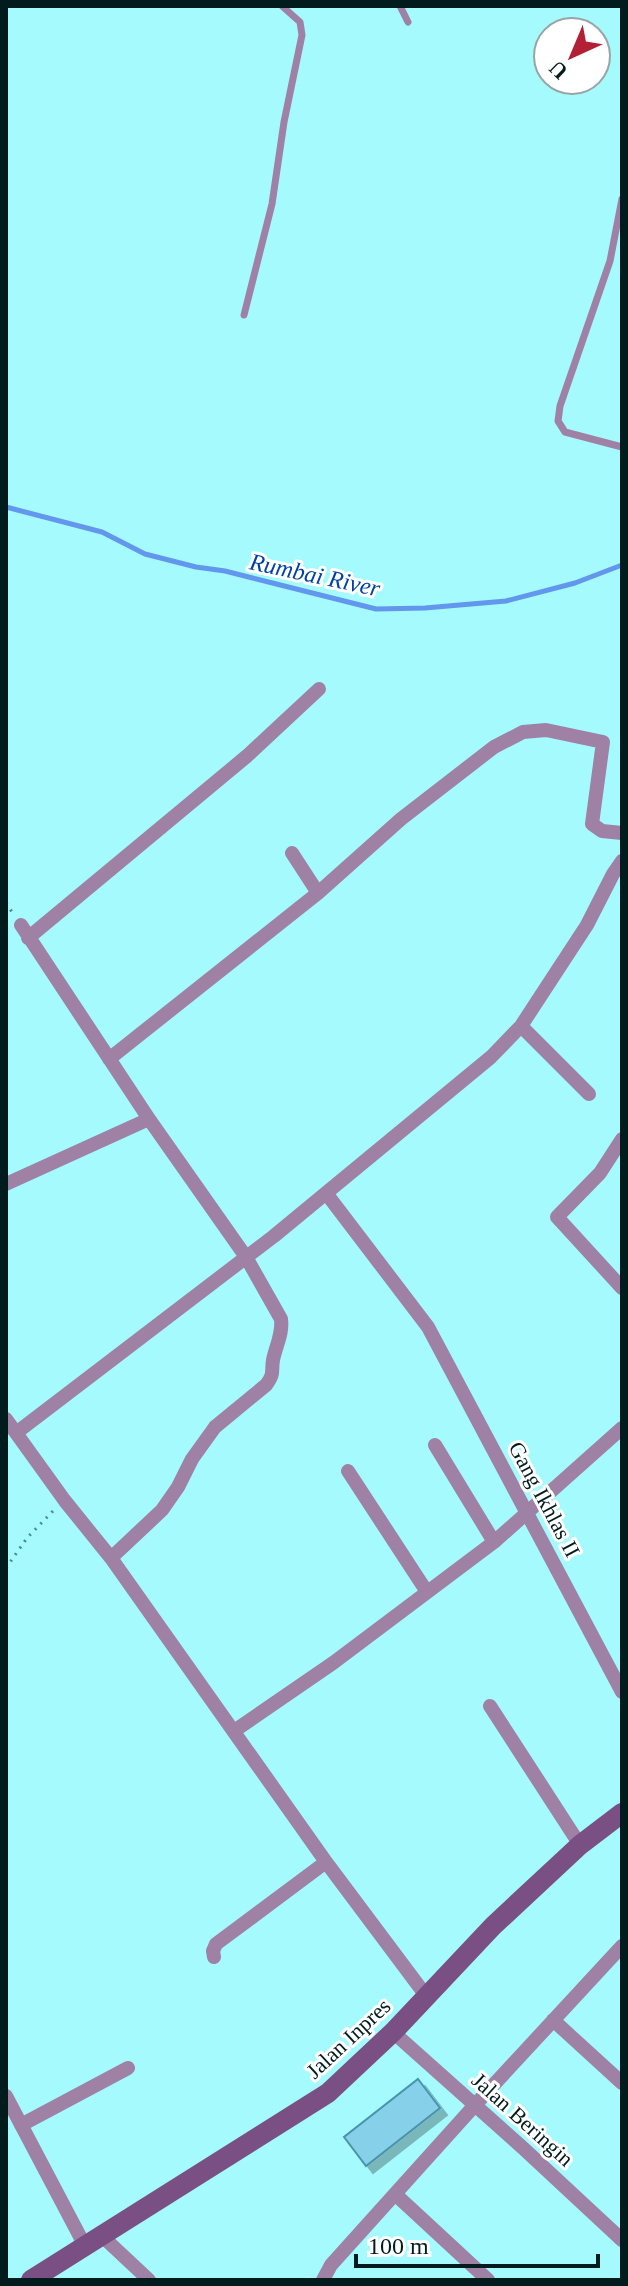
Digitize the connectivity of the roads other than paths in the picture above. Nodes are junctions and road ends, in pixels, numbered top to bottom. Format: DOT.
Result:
graph roads {
  1 [pos="282,6"];
  2 [pos="400,6"];
  3 [pos="408,22"];
  4 [pos="622,199"];
  5 [pos="244,315"];
  6 [pos="622,447"];
  7 [pos="319,689"];
  8 [pos="622,833"];
  9 [pos="292,853"];
  10 [pos="622,861"];
  11 [pos="318,893"];
  12 [pos="521,1026"];
  13 [pos="109,1059"];
  14 [pos="589,1094"];
  15 [pos="149,1119"];
  16 [pos="622,1139"];
  17 [pos="6,1184"];
  18 [pos="326,1193"];
  19 [pos="246,1257"];
  20 [pos="622,1288"];
  21 [pos="6,1419"];
  22 [pos="622,1428"];
  23 [pos="16,1433"];
  24 [pos="435,1445"];
  25 [pos="348,1471"];
  26 [pos="528,1513"];
  27 [pos="494,1542"];
  28 [pos="111,1558"];
  29 [pos="427,1592"];
  30 [pos="622,1692"];
  31 [pos="490,1706"];
  32 [pos="234,1731"];
  33 [pos="622,1813"];
  34 [pos="580,1845"];
  35 [pos="326,1862"];
  36 [pos="622,1946"];
  37 [pos="214,1957"];
  38 [pos="427,1997"];
  39 [pos="553,2020"];
  40 [pos="393,2032"];
  41 [pos="128,2068"];
  42 [pos="622,2083"];
  43 [pos="6,2096"];
  44 [pos="475,2105"];
  45 [pos="21,2125"];
  46 [pos="395,2194"];
  47 [pos="622,2240"];
  48 [pos="94,2241"];
  49 [pos="31,2280"];
  50 [pos="149,2280"];
  51 [pos="323,2280"];
  52 [pos="488,2280"];
  1 -- 5 [label="lane"];
  2 -- 3 [label="lane"];
  4 -- 6 [label="lane"];
  7 -- 13 [label="street"];
  8 -- 11 [label="street"];
  9 -- 11 [label="street"];
  10 -- 12 [label="street"];
  11 -- 13 [label="street"];
  12 -- 14 [label="street"];
  12 -- 18 [label="street"];
  13 -- 15 [label="street"];
  15 -- 17 [label="street"];
  15 -- 19 [label="street"];
  16 -- 20 [label="street"];
  18 -- 19 [label="street"];
  18 -- 26 [label="street, Gang Ikhlas II"];
  19 -- 23 [label="street"];
  19 -- 28 [label="street"];
  21 -- 23 [label="street"];
  22 -- 26 [label="street"];
  23 -- 28 [label="street"];
  24 -- 27 [label="street"];
  25 -- 29 [label="street"];
  26 -- 27 [label="street"];
  26 -- 30 [label="street, Gang Ikhlas II"];
  27 -- 29 [label="street"];
  28 -- 32 [label="street"];
  29 -- 32 [label="street"];
  31 -- 34 [label="street"];
  32 -- 35 [label="street"];
  33 -- 34 [label="main road, Jalan Inpres"];
  34 -- 38 [label="main road, Jalan Inpres"];
  35 -- 37 [label="street"];
  35 -- 38 [label="street"];
  36 -- 39 [label="street"];
  38 -- 40 [label="main road, Jalan Inpres"];
  39 -- 42 [label="street"];
  39 -- 44 [label="street"];
  40 -- 44 [label="street, Jalan Beringin"];
  40 -- 48 [label="main road, Jalan Inpres"];
  41 -- 45 [label="street"];
  43 -- 45 [label="street"];
  44 -- 46 [label="street"];
  44 -- 47 [label="street, Jalan Beringin"];
  45 -- 48 [label="street"];
  46 -- 51 [label="street"];
  46 -- 52 [label="street"];
  48 -- 49 [label="main road, Jalan Inpres"];
  48 -- 50 [label="street"];
}
